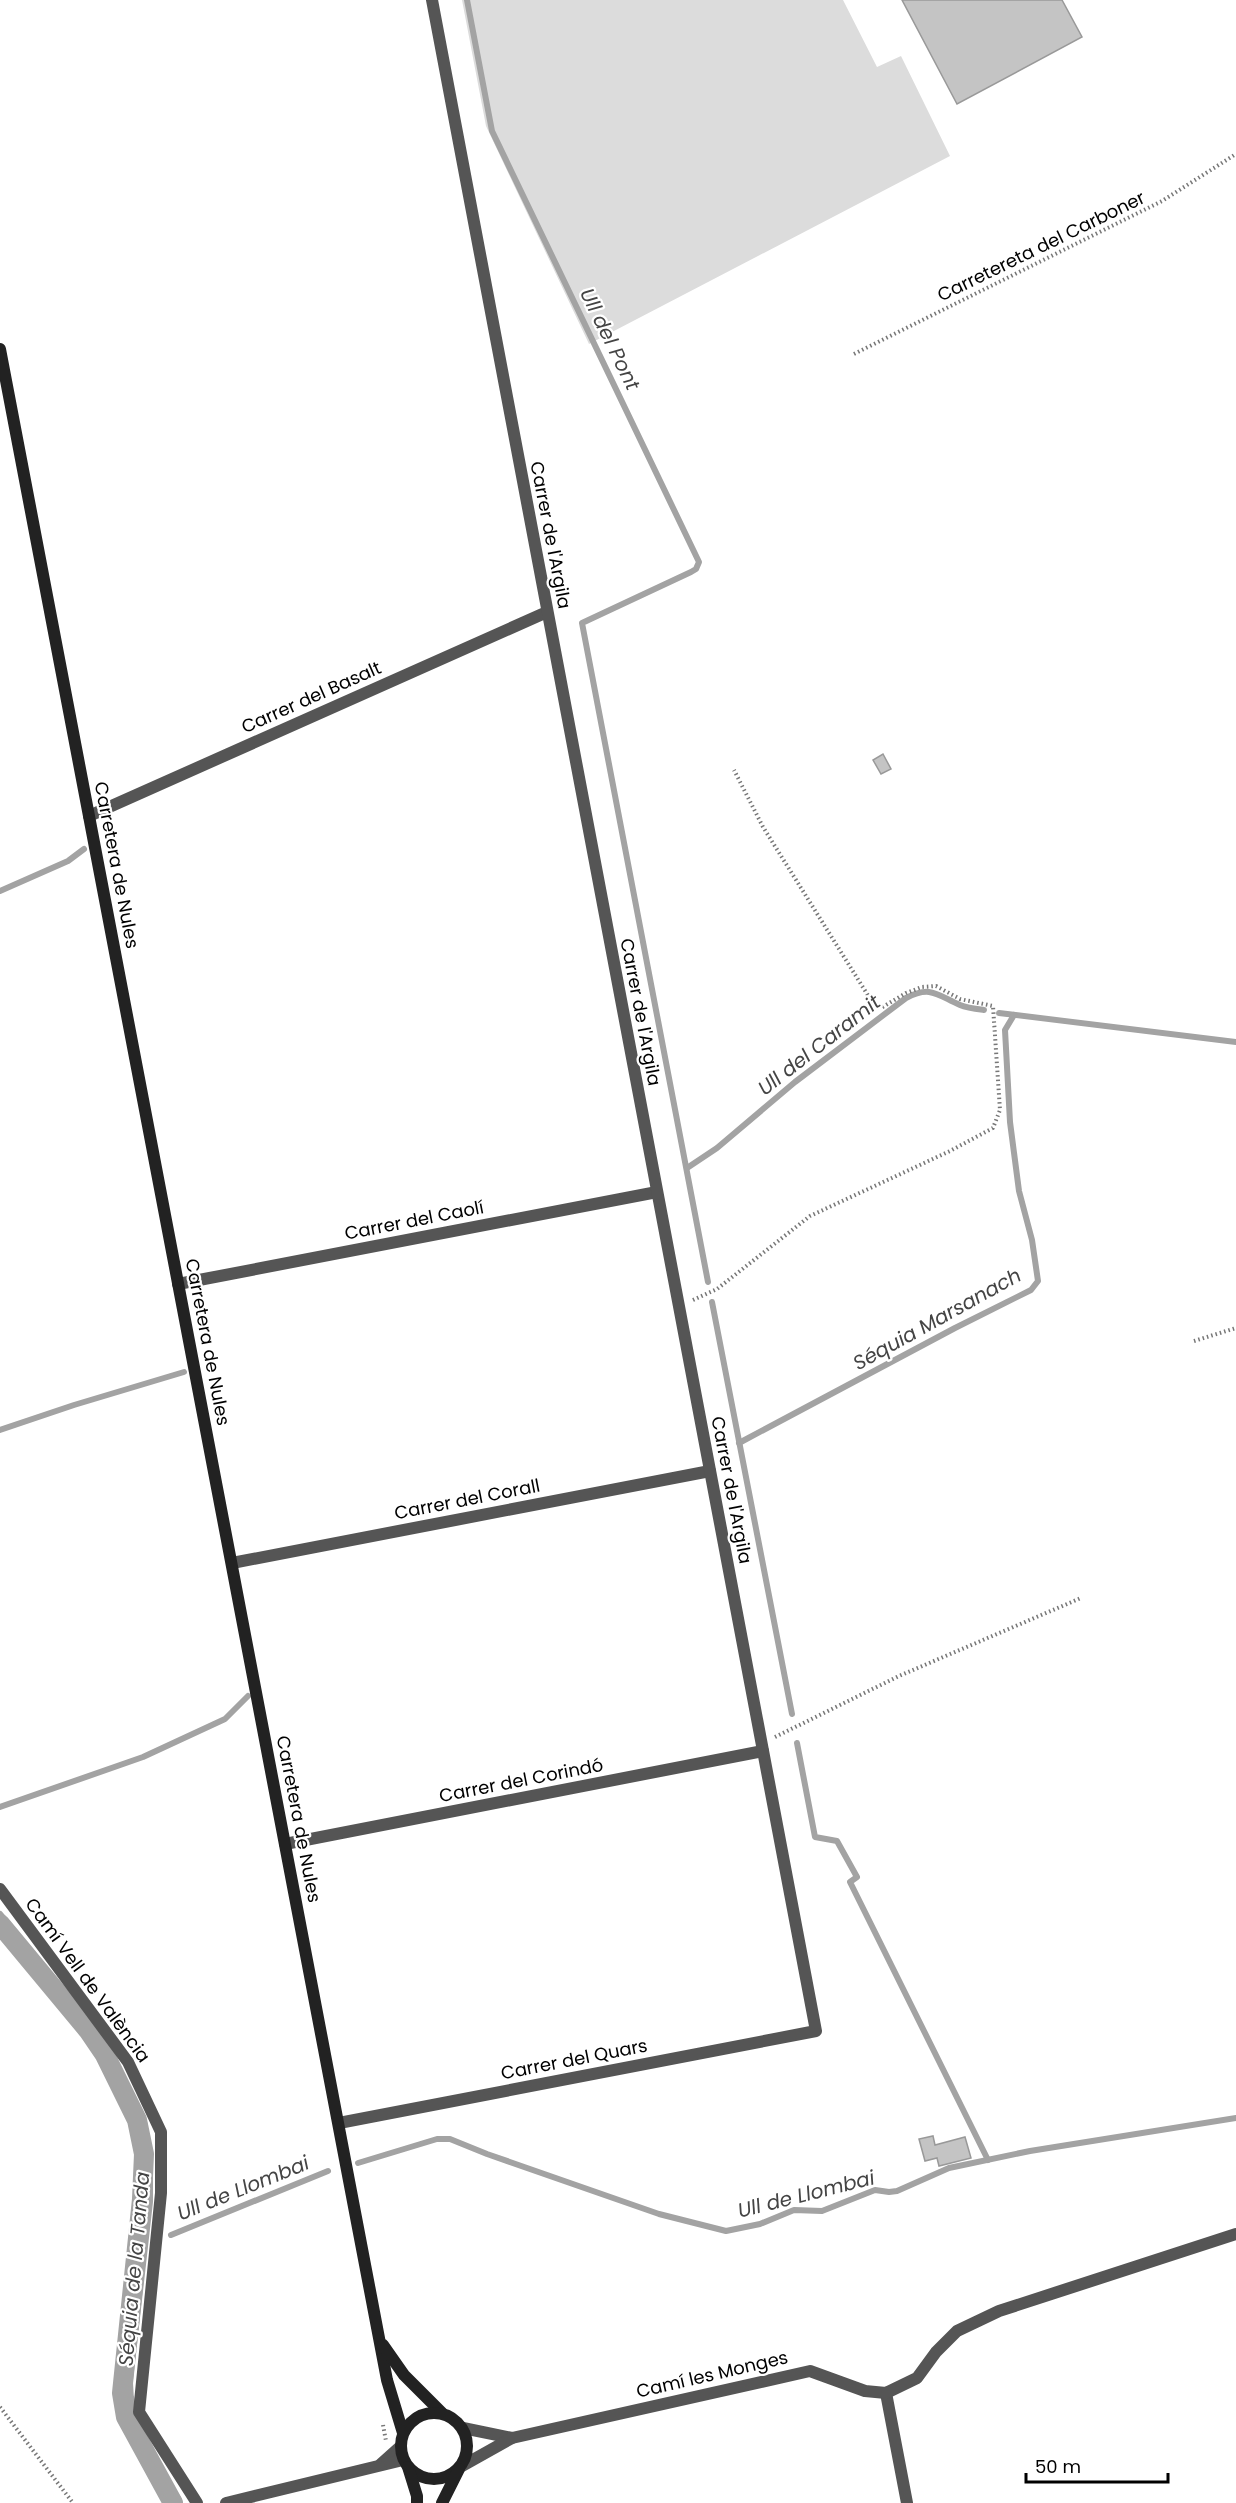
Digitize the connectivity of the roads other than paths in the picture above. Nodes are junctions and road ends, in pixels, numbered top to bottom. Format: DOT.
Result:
graph roads {
  1 [pos="432,0"];
  2 [pos="0,349"];
  3 [pos="547,612"];
  4 [pos="89,816"];
  5 [pos="657,1192"];
  6 [pos="178,1284"];
  7 [pos="710,1471"];
  8 [pos="232,1563"];
  9 [pos="762,1747"];
  10 [pos="285,1844"];
  11 [pos="0,1889"];
  12 [pos="816,2031"];
  13 [pos="339,2123"];
  14 [pos="1236,2234"];
  15 [pos="380,2342"];
  16 [pos="886,2393"];
  17 [pos="442,2413"];
  18 [pos="463,2428"];
  19 [pos="403,2433"];
  20 [pos="512,2438"];
  21 [pos="400,2447"];
  22 [pos="406,2464"];
  23 [pos="378,2466"];
  24 [pos="460,2467"];
  25 [pos="197,2503"];
  26 [pos="226,2503"];
  27 [pos="417,2503"];
  28 [pos="442,2503"];
  29 [pos="907,2503"];
  1 -- 3 [label="street, Carrer de l'Argila"];
  2 -- 4 [label="main road, Carretera de Nules"];
  3 -- 4 [label="street, Carrer del Basalt"];
  3 -- 5 [label="street, Carrer de l'Argila"];
  4 -- 6 [label="main road, Carretera de Nules"];
  5 -- 6 [label="street, Carrer del Caolí"];
  5 -- 7 [label="street, Carrer de l'Argila"];
  6 -- 8 [label="main road, Carretera de Nules"];
  7 -- 8 [label="street, Carrer del Corall"];
  7 -- 9 [label="street, Carrer de l'Argila"];
  8 -- 10 [label="main road, Carretera de Nules"];
  9 -- 10 [label="street, Carrer del Corindó"];
  9 -- 12 [label="street, Carrer de l'Argila"];
  10 -- 13 [label="main road, Carretera de Nules"];
  11 -- 25 [label="street, Camí Vell de València"];
  12 -- 13 [label="street, Carrer del Quars"];
  13 -- 15 [label="main road, Carretera de Nules"];
  14 -- 16 [label="street"];
  15 -- 17 [label="main road, Carretera de Nules"];
  15 -- 19 [label="main road, Carretera de Nules"];
  16 -- 20 [label="street, Camí les Monges"];
  16 -- 29 [label="street"];
  17 -- 18 [label="main road"];
  17 -- 19 [label="main road"];
  18 -- 20 [label="street"];
  18 -- 24 [label="main road"];
  19 -- 21 [label="main road"];
  20 -- 24 [label="street"];
  21 -- 22 [label="main road"];
  21 -- 23 [label="street"];
  22 -- 23 [label="street"];
  22 -- 24 [label="main road"];
  22 -- 27 [label="main road"];
  23 -- 26 [label="street"];
  24 -- 28 [label="main road"];
}
